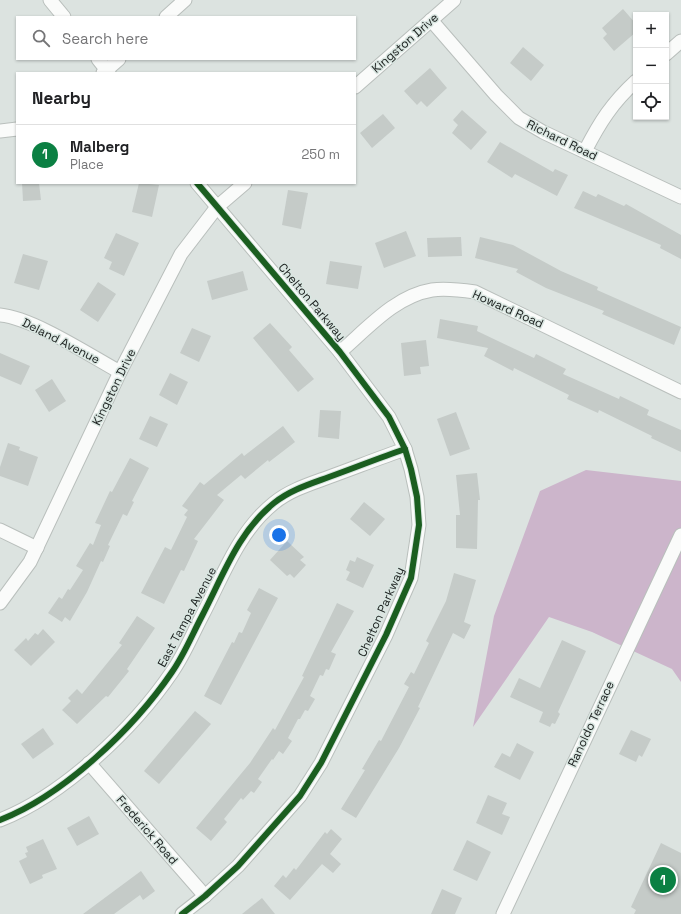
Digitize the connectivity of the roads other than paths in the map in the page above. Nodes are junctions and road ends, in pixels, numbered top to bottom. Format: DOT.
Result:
graph roads {
  1 [pos="50,0"];
  2 [pos="185,0"];
  3 [pos="454,0"];
  4 [pos="63,16"];
  5 [pos="167,16"];
  6 [pos="431,20"];
  7 [pos="681,41"];
  8 [pos="669,51"];
  9 [pos="99,60"];
  10 [pos="118,60"];
  11 [pos="106,72"];
  12 [pos="633,84"];
  13 [pos="356,86"];
  14 [pos="16,130"];
  15 [pos="0,131"];
  16 [pos="585,151"];
  17 [pos="199,184"];
  18 [pos="244,184"];
  19 [pos="681,197"];
  20 [pos="217,207"];
  21 [pos="0,315"];
  22 [pos="340,352"];
  23 [pos="120,372"];
  24 [pos="681,392"];
  25 [pos="405,449"];
  26 [pos="0,530"];
  27 [pos="681,535"];
  28 [pos="37,548"];
  29 [pos="0,603"];
  30 [pos="89,763"];
  31 [pos="0,820"];
  32 [pos="205,896"];
  33 [pos="182,914"];
  34 [pos="503,914"];
  1 -- 4 [label="street"];
  2 -- 5 [label="street"];
  3 -- 6 [label="street, Kingston Drive"];
  6 -- 13 [label="street, Kingston Drive"];
  6 -- 16 [label="street, Richard Road"];
  7 -- 8 [label="street"];
  9 -- 11 [label="street"];
  10 -- 11 [label="street"];
  12 -- 16 [label="street"];
  14 -- 15 [label="street"];
  16 -- 19 [label="street, Richard Road"];
  17 -- 20 [label="street, Chelton Parkway"];
  18 -- 20 [label="street, Kingston Drive"];
  20 -- 22 [label="street, Chelton Parkway"];
  20 -- 23 [label="street, Kingston Drive"];
  21 -- 23 [label="street, Deland Avenue"];
  22 -- 24 [label="street, Howard Road"];
  22 -- 25 [label="street, Chelton Parkway"];
  23 -- 28 [label="street, Kingston Drive"];
  25 -- 30 [label="street, East Tampa Avenue"];
  25 -- 32 [label="street, Chelton Parkway"];
  26 -- 28 [label="street"];
  27 -- 34 [label="street, Ranoldo Terrace"];
  28 -- 29 [label="street, Kingston Drive"];
  30 -- 31 [label="street, East Tampa Avenue"];
  30 -- 32 [label="street, Frederick Road"];
  32 -- 33 [label="street, Chelton Parkway"];
}
